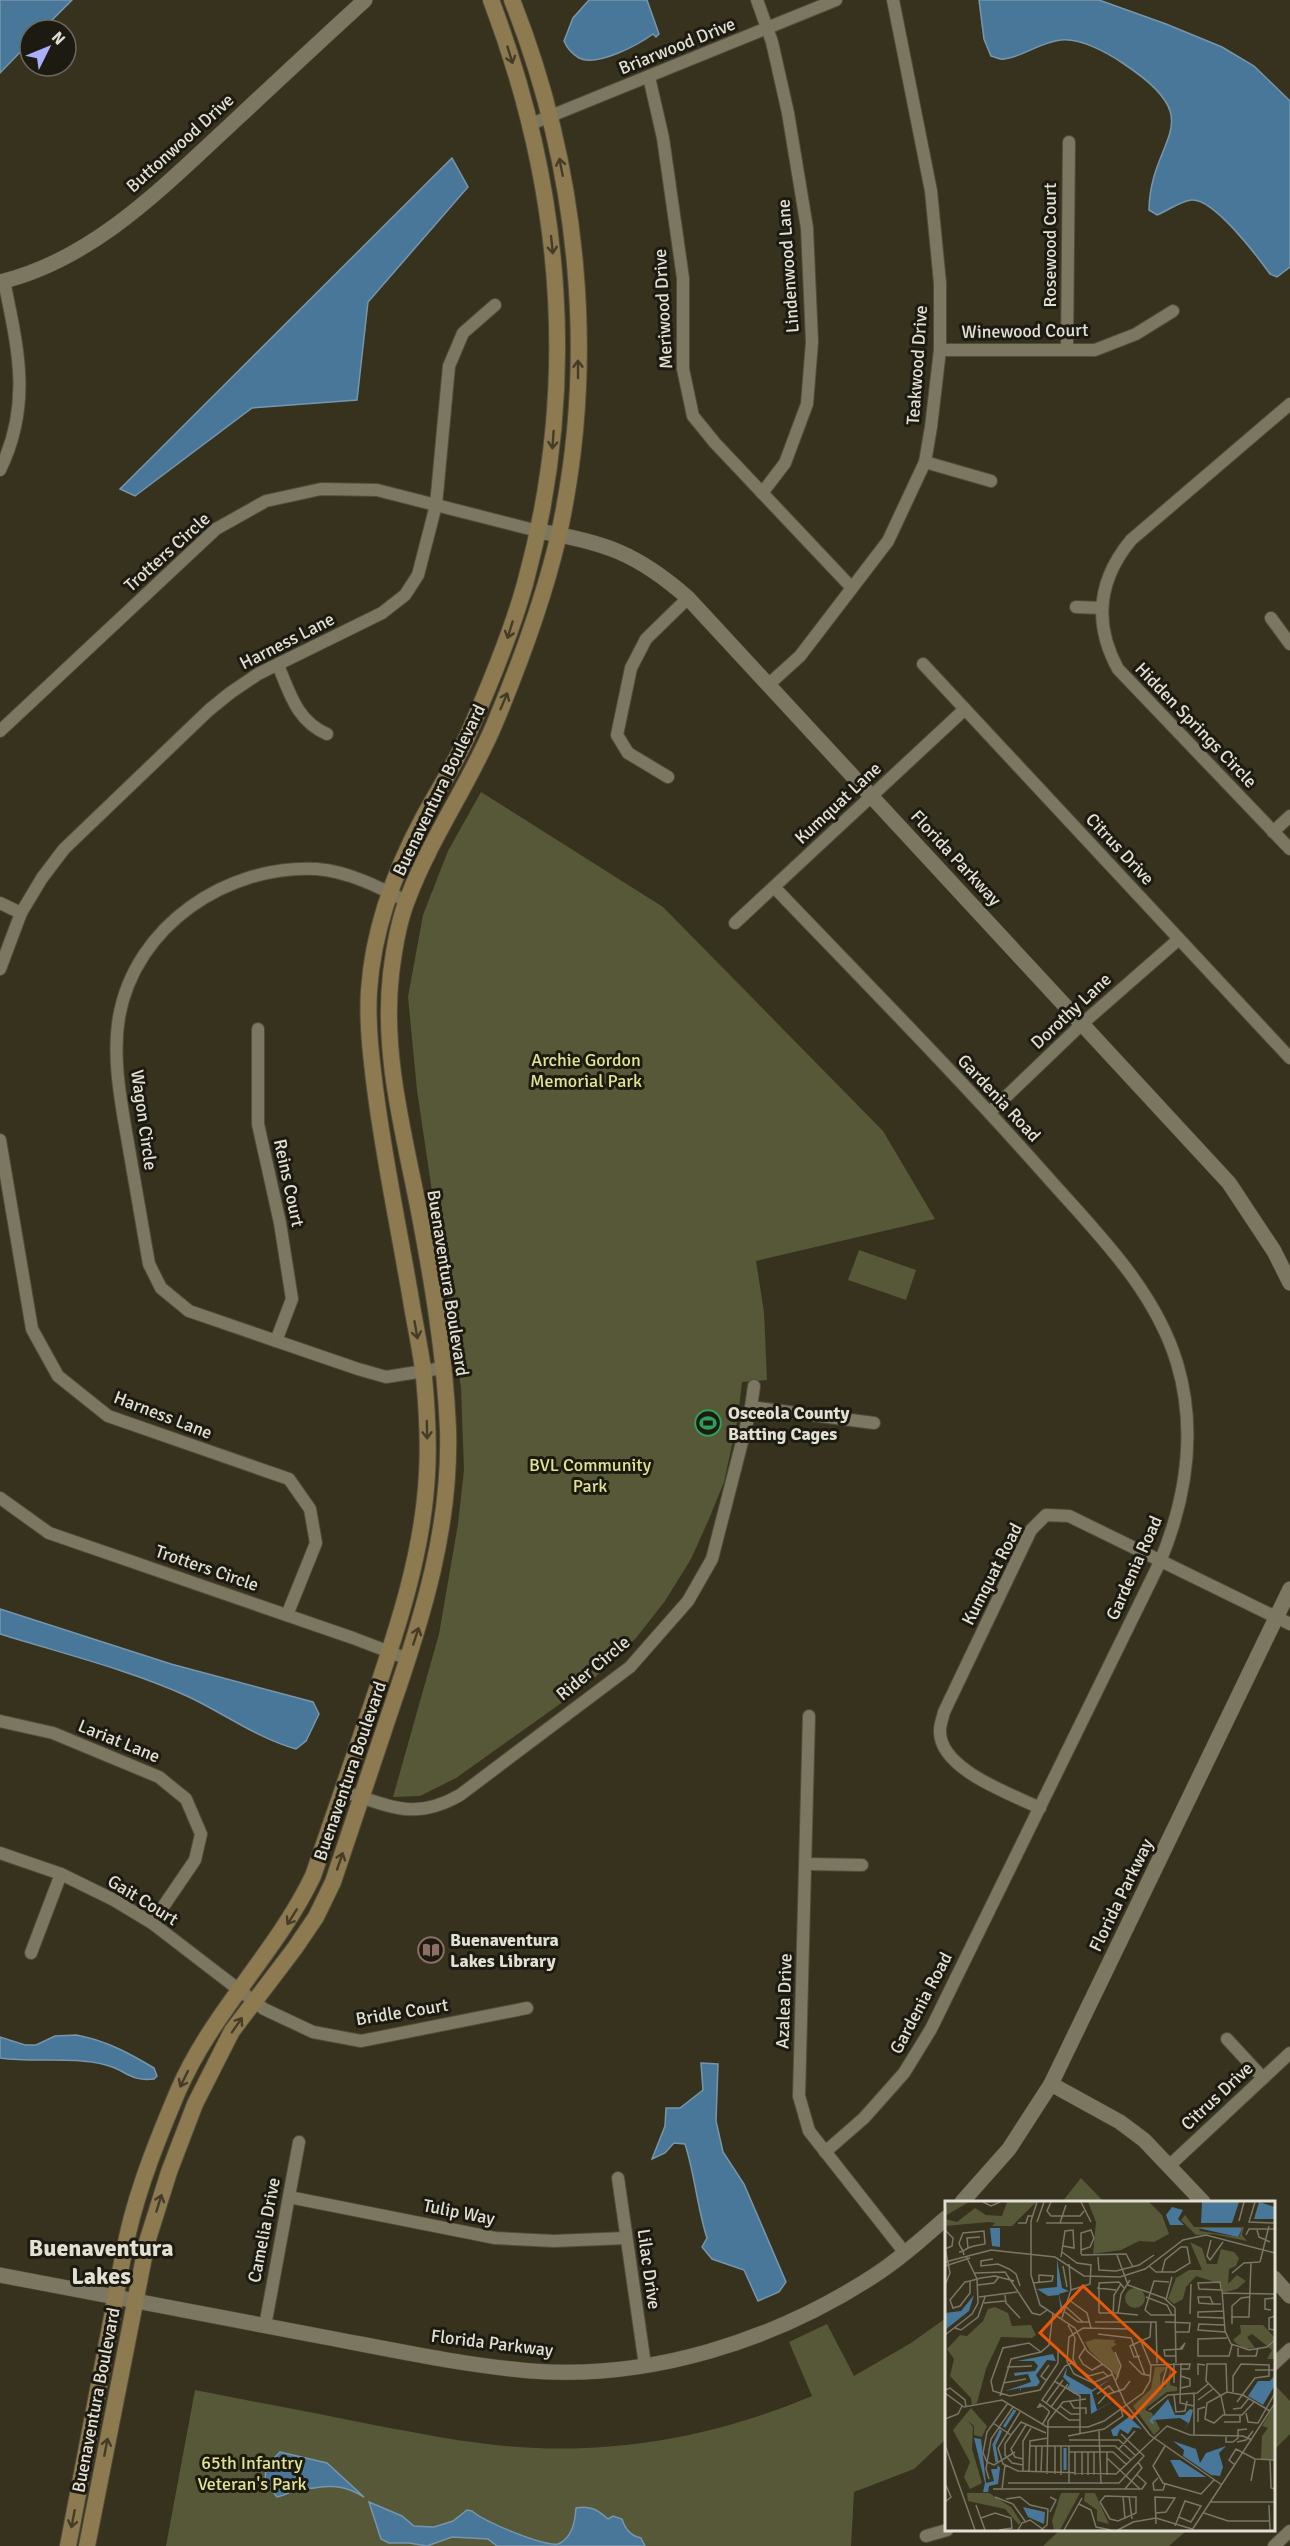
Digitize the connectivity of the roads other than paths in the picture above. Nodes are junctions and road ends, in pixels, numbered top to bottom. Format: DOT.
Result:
graph roads {
  1 [pos="365,0"];
  2 [pos="491,0"];
  3 [pos="512,0"];
  4 [pos="757,0"];
  5 [pos="836,0"];
  6 [pos="892,0"];
  7 [pos="768,28"];
  8 [pos="649,77"];
  9 [pos="550,116"];
  10 [pos="531,124"];
  11 [pos="1069,142"];
  12 [pos="2,282"];
  13 [pos="495,305"];
  14 [pos="1173,311"];
  15 [pos="1067,348"];
  16 [pos="940,350"];
  17 [pos="1290,404"];
  18 [pos="925,462"];
  19 [pos="0,470"];
  20 [pos="990,481"];
  21 [pos="762,493"];
  22 [pos="436,505"];
  23 [pos="538,531"];
  24 [pos="558,535"];
  25 [pos="852,588"];
  26 [pos="688,598"];
  27 [pos="1076,607"];
  28 [pos="1101,608"];
  29 [pos="1271,618"];
  30 [pos="1290,644"];
  31 [pos="924,664"];
  32 [pos="278,665"];
  33 [pos="768,685"];
  34 [pos="965,709"];
  35 [pos="0,731"];
  36 [pos="327,734"];
  37 [pos="668,777"];
  38 [pos="872,796"];
  39 [pos="1290,816"];
  40 [pos="1273,832"];
  41 [pos="1290,849"];
  42 [pos="774,886"];
  43 [pos="389,892"];
  44 [pos="406,901"];
  45 [pos="0,903"];
  46 [pos="21,913"];
  47 [pos="735,923"];
  48 [pos="1179,939"];
  49 [pos="0,969"];
  50 [pos="1083,1023"];
  51 [pos="258,1029"];
  52 [pos="1290,1058"];
  53 [pos="990,1112"];
  54 [pos="0,1140"];
  55 [pos="1290,1283"];
  56 [pos="276,1341"];
  57 [pos="443,1368"];
  58 [pos="423,1371"];
  59 [pos="754,1386"];
  60 [pos="752,1407"];
  61 [pos="874,1423"];
  62 [pos="0,1498"];
  63 [pos="1160,1562"];
  64 [pos="1290,1589"];
  65 [pos="287,1615"];
  66 [pos="1284,1621"];
  67 [pos="389,1653"];
  68 [pos="408,1659"];
  69 [pos="809,1716"];
  70 [pos="0,1721"];
  71 [pos="342,1791"];
  72 [pos="362,1797"];
  73 [pos="1040,1808"];
  74 [pos="0,1853"];
  75 [pos="806,1864"];
  76 [pos="862,1865"];
  77 [pos="61,1874"];
  78 [pos="152,1923"];
  79 [pos="31,1953"];
  80 [pos="238,1989"];
  81 [pos="254,2001"];
  82 [pos="527,2008"];
  83 [pos="1227,2040"];
  84 [pos="1290,2053"];
  85 [pos="1263,2078"];
  86 [pos="1051,2084"];
  87 [pos="299,2142"];
  88 [pos="825,2152"];
  89 [pos="1169,2166"];
  90 [pos="618,2178"];
  91 [pos="289,2198"];
  92 [pos="963,2201"];
  93 [pos="1202,2201"];
  94 [pos="945,2219"];
  95 [pos="626,2238"];
  96 [pos="905,2253"];
  97 [pos="0,2276"];
  98 [pos="1275,2279"];
  99 [pos="1290,2296"];
  100 [pos="116,2297"];
  101 [pos="135,2300"];
  102 [pos="265,2326"];
  103 [pos="1290,2349"];
  104 [pos="1275,2363"];
  105 [pos="645,2365"];
  106 [pos="945,2530"];
  107 [pos="1290,2531"];
  108 [pos="926,2536"];
  109 [pos="68,2546"];
  110 [pos="87,2546"];
  111 [pos="1274,2546"];
  1 -- 12 [label="street, Buttonwood Drive"];
  2 -- 10 [label="main road, Buenaventura Boulevard, one-way"];
  3 -- 9 [label="main road, Buenaventura Boulevard"];
  4 -- 7 [label="street, Lindenwood Lane"];
  5 -- 7 [label="street, Briarwood Drive"];
  6 -- 16 [label="street, Teakwood Drive"];
  7 -- 8 [label="street, Briarwood Drive"];
  7 -- 21 [label="street, Lindenwood Lane"];
  8 -- 9 [label="street, Briarwood Drive"];
  8 -- 21 [label="street, Meriwood Drive"];
  9 -- 10 [label="street, Briarwood Drive"];
  24 -- 9 [label="main road, Buenaventura Boulevard, one-way"];
  10 -- 23 [label="main road, Buenaventura Boulevard, one-way"];
  11 -- 15 [label="street, Rosewood Court"];
  12 -- 19 [label="street"];
  13 -- 22 [label="street, Harness Lane"];
  14 -- 15 [label="street, Winewood Court"];
  15 -- 16 [label="street, Winewood Court"];
  16 -- 18 [label="street, Teakwood Drive"];
  17 -- 28 [label="street, Hidden Springs Circle"];
  18 -- 20 [label="street"];
  18 -- 25 [label="street, Teakwood Drive"];
  21 -- 25 [label="street, Meriwood Drive"];
  22 -- 23 [label="street, Trotters Circle"];
  22 -- 32 [label="street, Harness Lane"];
  22 -- 35 [label="street, Trotters Circle"];
  23 -- 24 [label="street, Florida Parkway"];
  23 -- 43 [label="main road, Buenaventura Boulevard, one-way"];
  24 -- 26 [label="street, Florida Parkway"];
  44 -- 24 [label="main road, Buenaventura Boulevard, one-way"];
  25 -- 33 [label="street, Teakwood Drive"];
  26 -- 33 [label="street, Florida Parkway"];
  26 -- 37 [label="street"];
  27 -- 28 [label="street"];
  28 -- 40 [label="street, Hidden Springs Circle"];
  29 -- 30 [label="street"];
  31 -- 34 [label="street, Citrus Drive"];
  32 -- 36 [label="street"];
  32 -- 46 [label="street, Harness Lane"];
  33 -- 38 [label="street, Florida Parkway"];
  34 -- 38 [label="street, Kumquat Lane"];
  34 -- 48 [label="street, Citrus Drive"];
  38 -- 42 [label="street, Kumquat Lane"];
  38 -- 50 [label="street, Florida Parkway"];
  39 -- 40 [label="street"];
  40 -- 41 [label="street, Hidden Springs Circle"];
  42 -- 47 [label="street, Kumquat Lane"];
  42 -- 53 [label="street, Gardenia Road"];
  43 -- 44 [label="street, Wagon Circle"];
  43 -- 56 [label="street, Wagon Circle"];
  43 -- 58 [label="main road, Buenaventura Boulevard, one-way"];
  44 -- 57 [label="main road, Buenaventura Boulevard"];
  45 -- 46 [label="street"];
  46 -- 49 [label="street, Harness Lane"];
  48 -- 50 [label="street, Dorothy Lane"];
  48 -- 52 [label="street, Citrus Drive"];
  50 -- 53 [label="street, Dorothy Lane"];
  50 -- 55 [label="street, Florida Parkway"];
  51 -- 56 [label="street, Reins Court"];
  53 -- 63 [label="street, Gardenia Road"];
  54 -- 65 [label="street, Harness Lane"];
  56 -- 58 [label="street, Wagon Circle"];
  57 -- 58 [label="street, Wagon Circle"];
  68 -- 57 [label="main road, Buenaventura Boulevard, one-way"];
  58 -- 67 [label="main road, Buenaventura Boulevard, one-way"];
  59 -- 60 [label="street, Rider Circle"];
  60 -- 61 [label="street"];
  60 -- 72 [label="street, Rider Circle"];
  62 -- 65 [label="street, Trotters Circle"];
  63 -- 66 [label="street, Kumquat Road"];
  63 -- 73 [label="street, Gardenia Road"];
  63 -- 73 [label="street, Kumquat Road"];
  64 -- 66 [label="street, Florida Parkway"];
  65 -- 67 [label="street, Trotters Circle"];
  66 -- 86 [label="street, Florida Parkway"];
  67 -- 68 [label="street, Trotters Circle"];
  67 -- 71 [label="main road, Buenaventura Boulevard"];
  68 -- 72 [label="main road, Buenaventura Boulevard"];
  69 -- 75 [label="street, Azalea Drive"];
  70 -- 78 [label="street, Lariat Lane"];
  71 -- 72 [label="street, Rider Circle"];
  71 -- 80 [label="main road, Buenaventura Boulevard, one-way"];
  81 -- 72 [label="main road, Buenaventura Boulevard, one-way"];
  73 -- 88 [label="street, Gardenia Road"];
  74 -- 77 [label="street, Gait Court"];
  75 -- 76 [label="street"];
  75 -- 88 [label="street, Azalea Drive"];
  77 -- 78 [label="street, Gait Court"];
  77 -- 79 [label="street"];
  78 -- 80 [label="street, Gait Court"];
  80 -- 81 [label="street, Gait Court"];
  80 -- 100 [label="main road, Buenaventura Boulevard, one-way"];
  81 -- 82 [label="street, Bridle Court"];
  101 -- 81 [label="main road, Buenaventura Boulevard, one-way"];
  83 -- 85 [label="street"];
  84 -- 85 [label="street, Citrus Drive"];
  85 -- 89 [label="street, Citrus Drive"];
  86 -- 89 [label="street"];
  86 -- 92 [label="street, Florida Parkway"];
  87 -- 91 [label="street, Camelia Drive"];
  88 -- 96 [label="street, Azalea Drive"];
  89 -- 93 [label="street"];
  90 -- 95 [label="street, Lilac Drive"];
  91 -- 95 [label="street, Tulip Way"];
  91 -- 102 [label="street, Camelia Drive"];
  94 -- 96 [label="street, Florida Parkway"];
  95 -- 105 [label="street, Lilac Drive"];
  96 -- 105 [label="street, Florida Parkway"];
  97 -- 100 [label="street, Florida Parkway"];
  98 -- 99 [label="street"];
  100 -- 101 [label="street, Florida Parkway"];
  100 -- 109 [label="main road, Buenaventura Boulevard, one-way"];
  101 -- 102 [label="street, Florida Parkway"];
  110 -- 101 [label="main road, Buenaventura Boulevard, one-way"];
  102 -- 105 [label="street, Florida Parkway"];
  103 -- 104 [label="street"];
  106 -- 108 [label="street"];
  107 -- 111 [label="street"];
}
